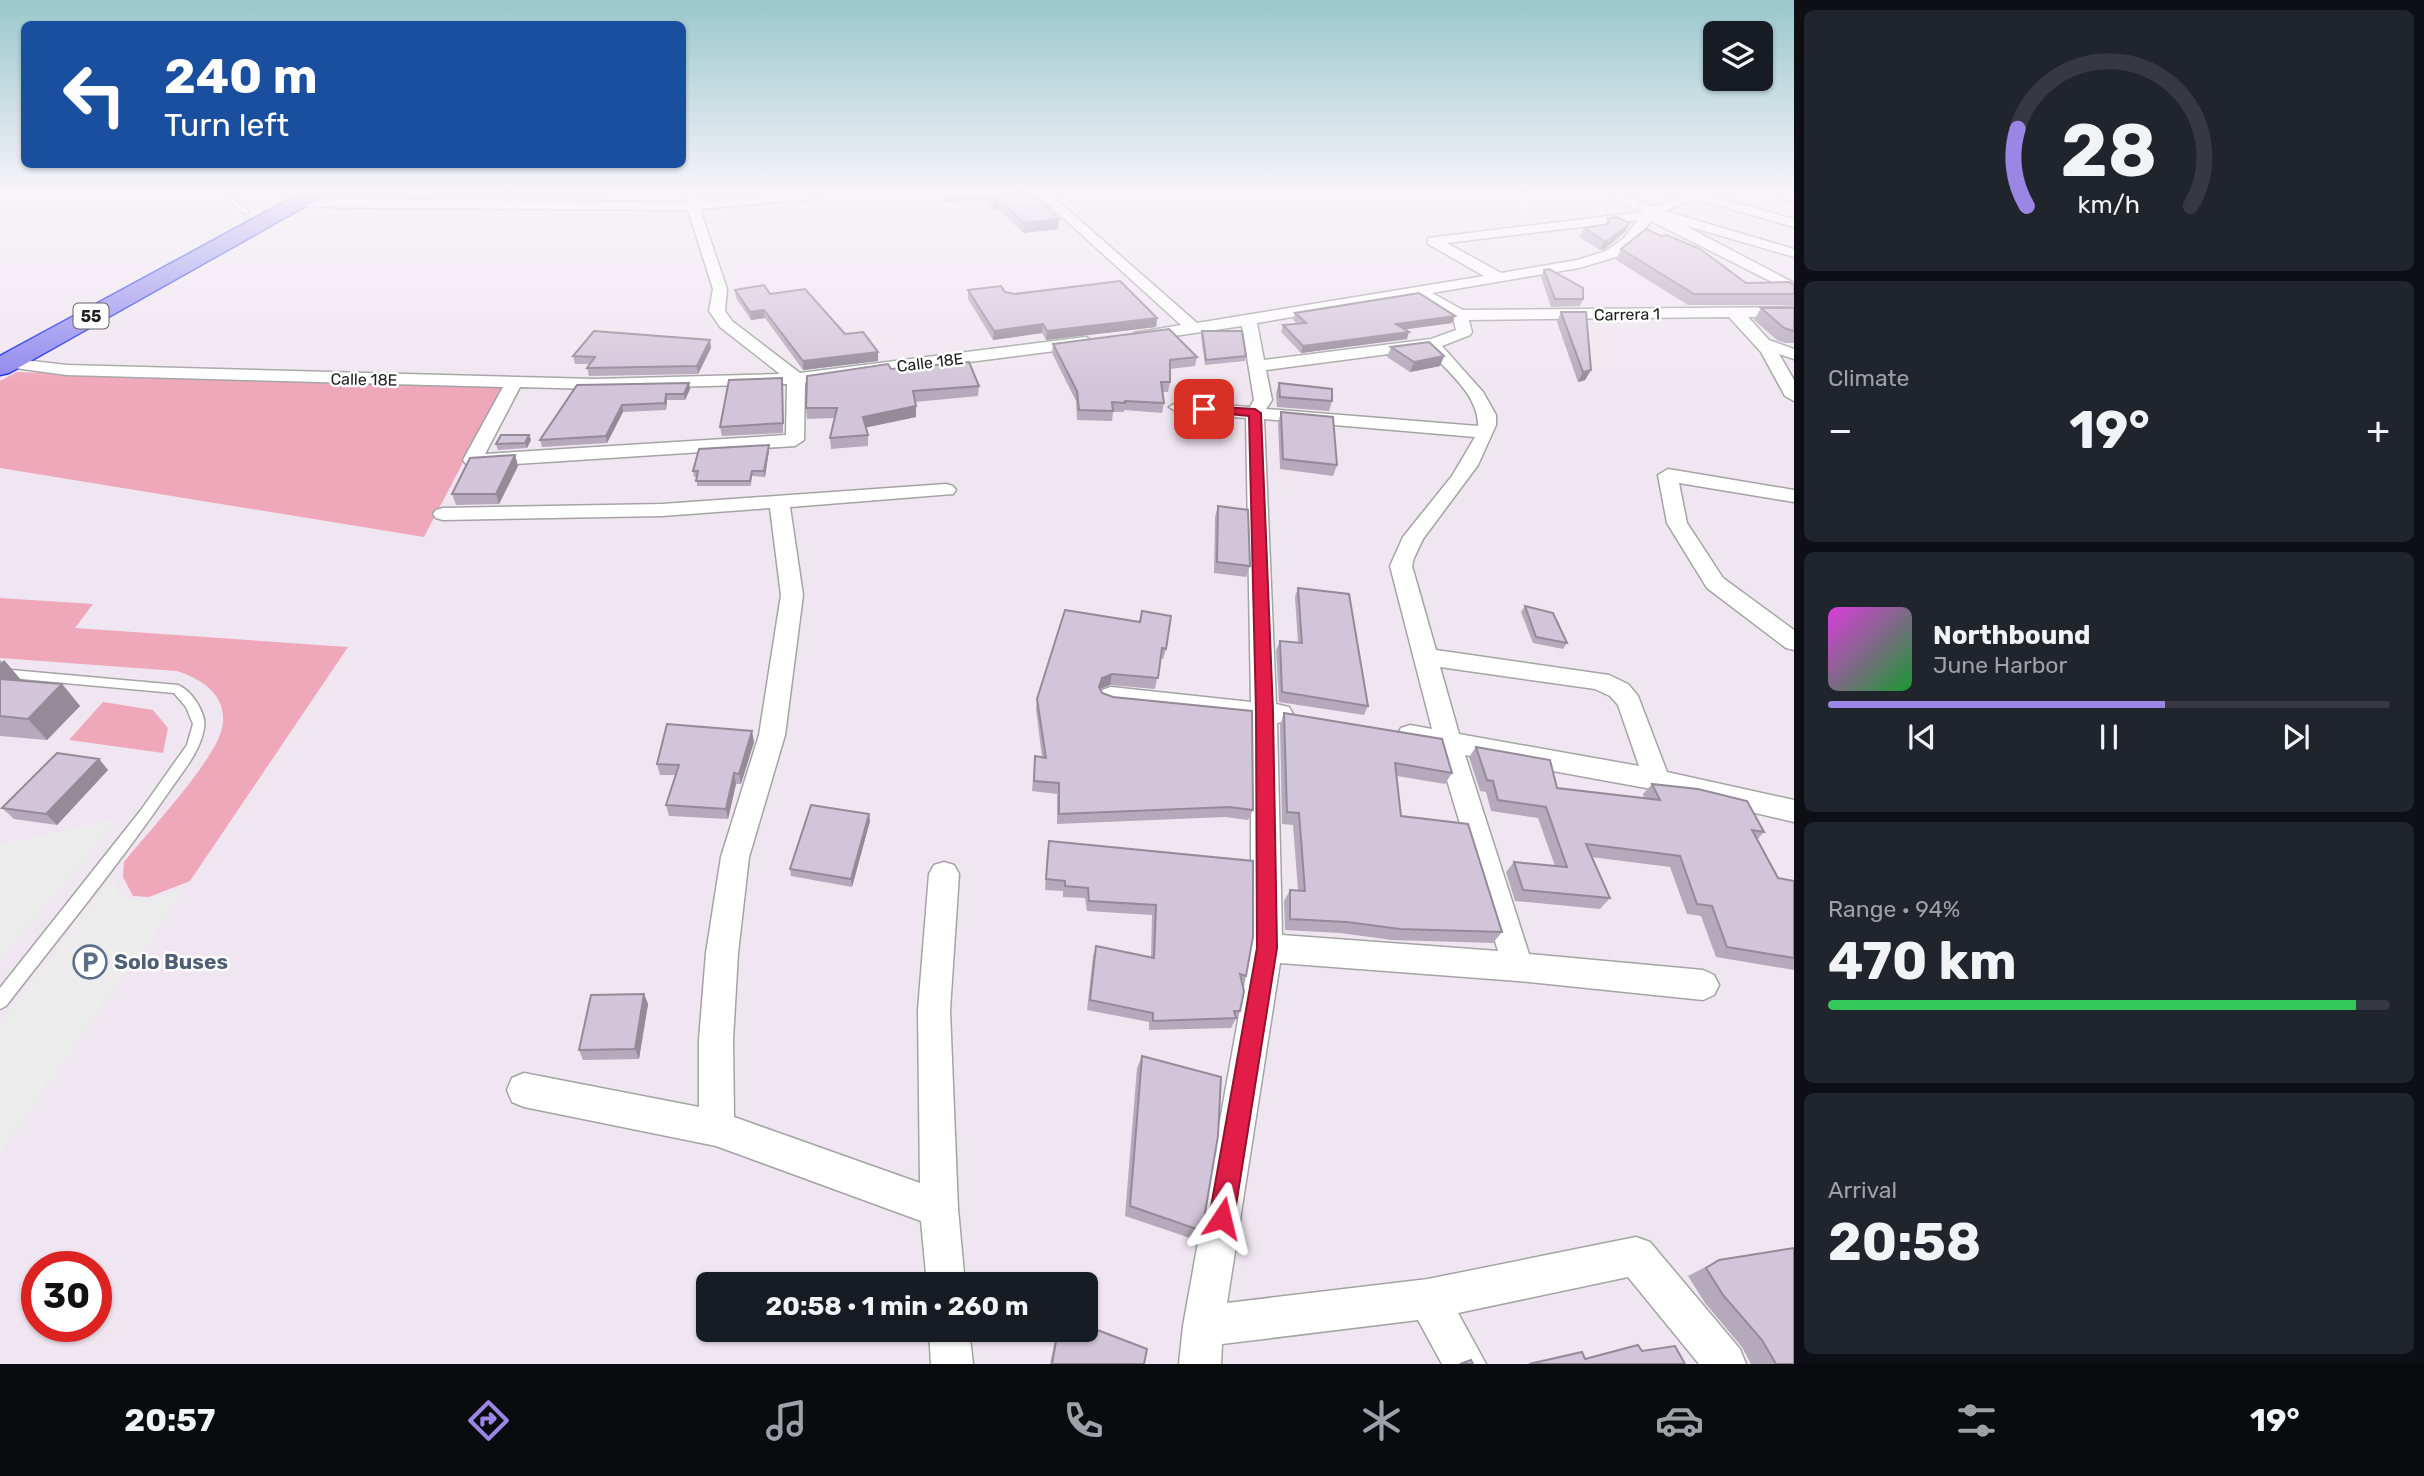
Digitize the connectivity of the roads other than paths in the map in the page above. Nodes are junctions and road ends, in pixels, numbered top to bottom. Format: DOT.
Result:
graph roads {
  1 [pos="170,258"];
  2 [pos="186,258"];
  3 [pos="710,258"];
  4 [pos="1115,258"];
  5 [pos="1463,258"];
  6 [pos="1599,258"];
  7 [pos="1735,258"];
  8 [pos="1499,278"];
  9 [pos="1140,280"];
  10 [pos="1113,284"];
  11 [pos="1794,289"];
  12 [pos="1417,291"];
  13 [pos="1794,312"];
  14 [pos="1732,313"];
  15 [pos="1460,315"];
  16 [pos="1249,320"];
  17 [pos="1195,329"];
  18 [pos="1126,337"];
  19 [pos="1099,341"];
  20 [pos="1431,344"];
  21 [pos="1763,344"];
  22 [pos="1794,354"];
  23 [pos="2,358"];
  24 [pos="1257,366"];
  25 [pos="796,379"];
  26 [pos="514,382"];
  27 [pos="1794,396"];
  28 [pos="1178,407"];
  29 [pos="1255,413"];
  30 [pos="1486,432"];
  31 [pos="946,490"];
  32 [pos="1794,496"];
  33 [pos="780,504"];
  34 [pos="443,514"];
  35 [pos="1794,642"];
  36 [pos="1424,657"];
  37 [pos="0,673"];
  38 [pos="1111,696"];
  39 [pos="1264,711"];
  40 [pos="1304,718"];
  41 [pos="1382,730"];
  42 [pos="1448,741"];
  43 [pos="1657,780"];
  44 [pos="1794,811"];
  45 [pos="944,874"];
  46 [pos="1267,948"];
  47 [pos="1518,967"];
  48 [pos="1703,985"];
  49 [pos="0,1001"];
  50 [pos="524,1090"];
  51 [pos="716,1128"];
  52 [pos="939,1209"];
  53 [pos="945,1272"];
  54 [pos="1428,1299"];
  55 [pos="1203,1326"];
  56 [pos="951,1342"];
  57 [pos="952,1364"];
  58 [pos="1200,1364"];
  59 [pos="1465,1364"];
  60 [pos="1725,1364"];
  1 -- 23 [label="highway, 55"];
  2 -- 23 [label="highway, 55"];
  3 -- 25 [label="street"];
  4 -- 9 [label="street"];
  5 -- 8 [label="street"];
  6 -- 8 [label="street"];
  7 -- 11 [label="street"];
  8 -- 12 [label="street"];
  9 -- 10 [label="street"];
  9 -- 17 [label="street"];
  12 -- 15 [label="street"];
  12 -- 16 [label="street"];
  13 -- 14 [label="street, Carrera 1"];
  14 -- 15 [label="street, Carrera 1"];
  14 -- 21 [label="street"];
  15 -- 20 [label="street"];
  16 -- 17 [label="street"];
  16 -- 24 [label="street"];
  17 -- 18 [label="street"];
  19 -- 25 [label="street, Calle 18E"];
  20 -- 24 [label="street"];
  20 -- 30 [label="street"];
  21 -- 22 [label="street"];
  21 -- 27 [label="street"];
  23 -- 26 [label="street, Calle 18E"];
  24 -- 29 [label="street"];
  25 -- 26 [label="street, Calle 18E"];
  25 -- 26 [label="street"];
  28 -- 29 [label="street"];
  29 -- 30 [label="street"];
  29 -- 39 [label="street"];
  30 -- 36 [label="street"];
  31 -- 33 [label="street"];
  32 -- 35 [label="street"];
  33 -- 34 [label="street"];
  33 -- 51 [label="street"];
  36 -- 42 [label="street"];
  36 -- 43 [label="street"];
  37 -- 49 [label="lane"];
  38 -- 39 [label="street"];
  39 -- 40 [label="street"];
  39 -- 46 [label="street"];
  41 -- 42 [label="street"];
  42 -- 43 [label="street"];
  42 -- 47 [label="street"];
  43 -- 44 [label="street"];
  45 -- 52 [label="street"];
  46 -- 47 [label="street"];
  46 -- 55 [label="street"];
  47 -- 48 [label="street"];
  50 -- 51 [label="street"];
  51 -- 52 [label="street"];
  52 -- 53 [label="street"];
  54 -- 55 [label="street"];
  54 -- 59 [label="street"];
  54 -- 60 [label="street"];
  55 -- 58 [label="street"];
  56 -- 57 [label="street"];
}
